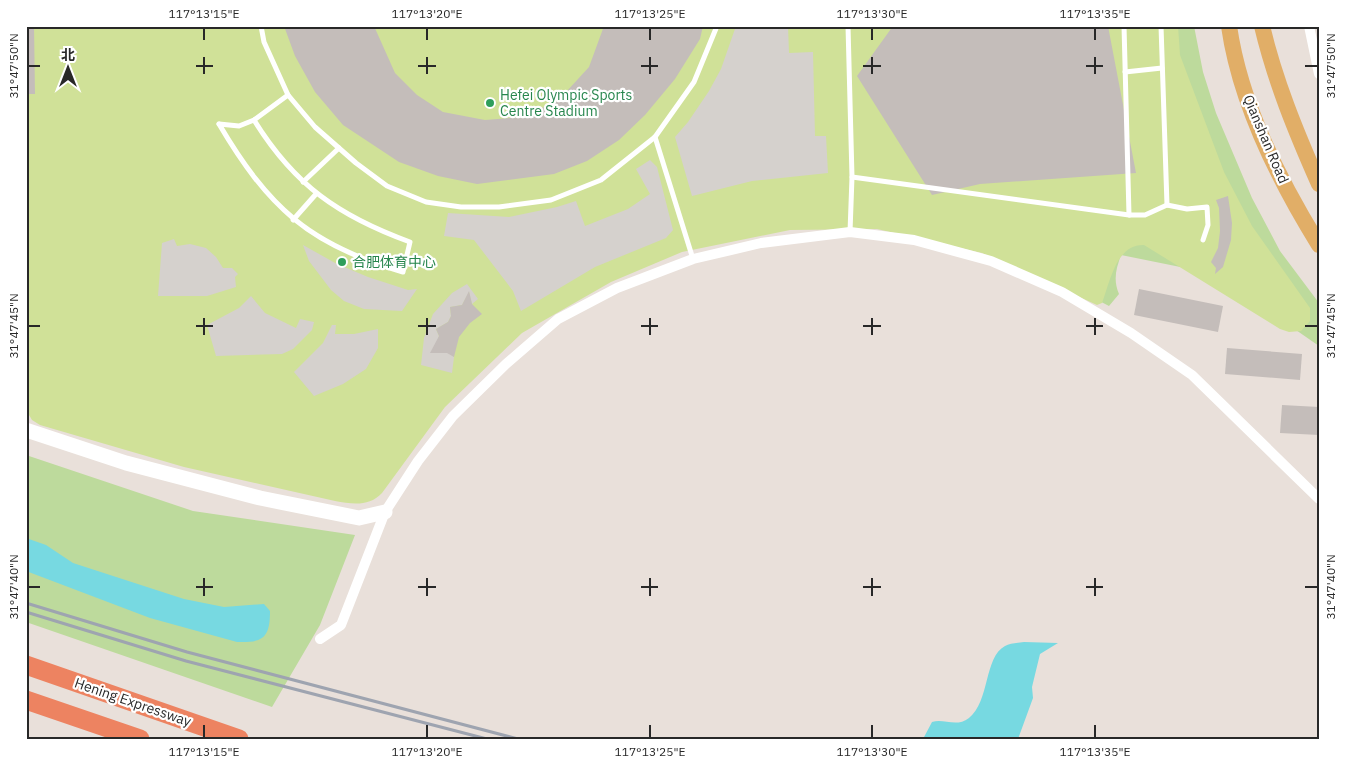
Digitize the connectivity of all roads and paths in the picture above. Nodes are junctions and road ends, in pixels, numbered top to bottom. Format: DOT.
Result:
graph roads {
  1 [pos="260,26"];
  2 [pos="717,26"];
  3 [pos="848,26"];
  4 [pos="1124,26"];
  5 [pos="1161,26"];
  6 [pos="1229,26"];
  7 [pos="1262,26"];
  8 [pos="1309,26"];
  9 [pos="1162,68"];
  10 [pos="1125,72"];
  11 [pos="1319,74"];
  12 [pos="288,95"];
  13 [pos="254,120"];
  14 [pos="655,137"];
  15 [pos="339,148"];
  16 [pos="852,177"];
  17 [pos="304,182"];
  18 [pos="1319,184"];
  19 [pos="316,194"];
  20 [pos="1167,205"];
  21 [pos="1129,214"];
  22 [pos="293,220"];
  23 [pos="850,232"];
  24 [pos="1203,240"];
  25 [pos="1319,245"];
  26 [pos="693,259"];
  27 [pos="26,430"];
  28 [pos="1319,499"];
  29 [pos="385,512"];
  30 [pos="320,639"];
  31 [pos="26,665"];
  32 [pos="26,700"];
  33 [pos="140,739"];
  34 [pos="239,739"];
  1 -- 12 [label="lane"];
  2 -- 14 [label="lane"];
  3 -- 16 [label="lane"];
  4 -- 10 [label="lane"];
  5 -- 9 [label="lane"];
  6 -- 25 [label="main road, Qianshan Road"];
  7 -- 18 [label="main road"];
  8 -- 11 [label="street"];
  9 -- 10 [label="lane"];
  9 -- 20 [label="lane"];
  10 -- 21 [label="lane"];
  12 -- 13 [label="lane"];
  12 -- 15 [label="lane"];
  13 -- 17 [label="lane"];
  13 -- 22 [label="lane"];
  14 -- 15 [label="lane"];
  14 -- 26 [label="lane"];
  15 -- 17 [label="lane"];
  16 -- 21 [label="lane"];
  16 -- 23 [label="lane"];
  17 -- 19 [label="lane"];
  19 -- 22 [label="lane"];
  19 -- 22 [label="lane"];
  20 -- 21 [label="lane"];
  20 -- 24 [label="lane"];
  23 -- 26 [label="street"];
  23 -- 28 [label="street"];
  26 -- 29 [label="street"];
  27 -- 29 [label="street"];
  29 -- 30 [label="street"];
  31 -- 34 [label="highway, Hening Expressway"];
  32 -- 33 [label="highway"];
}
